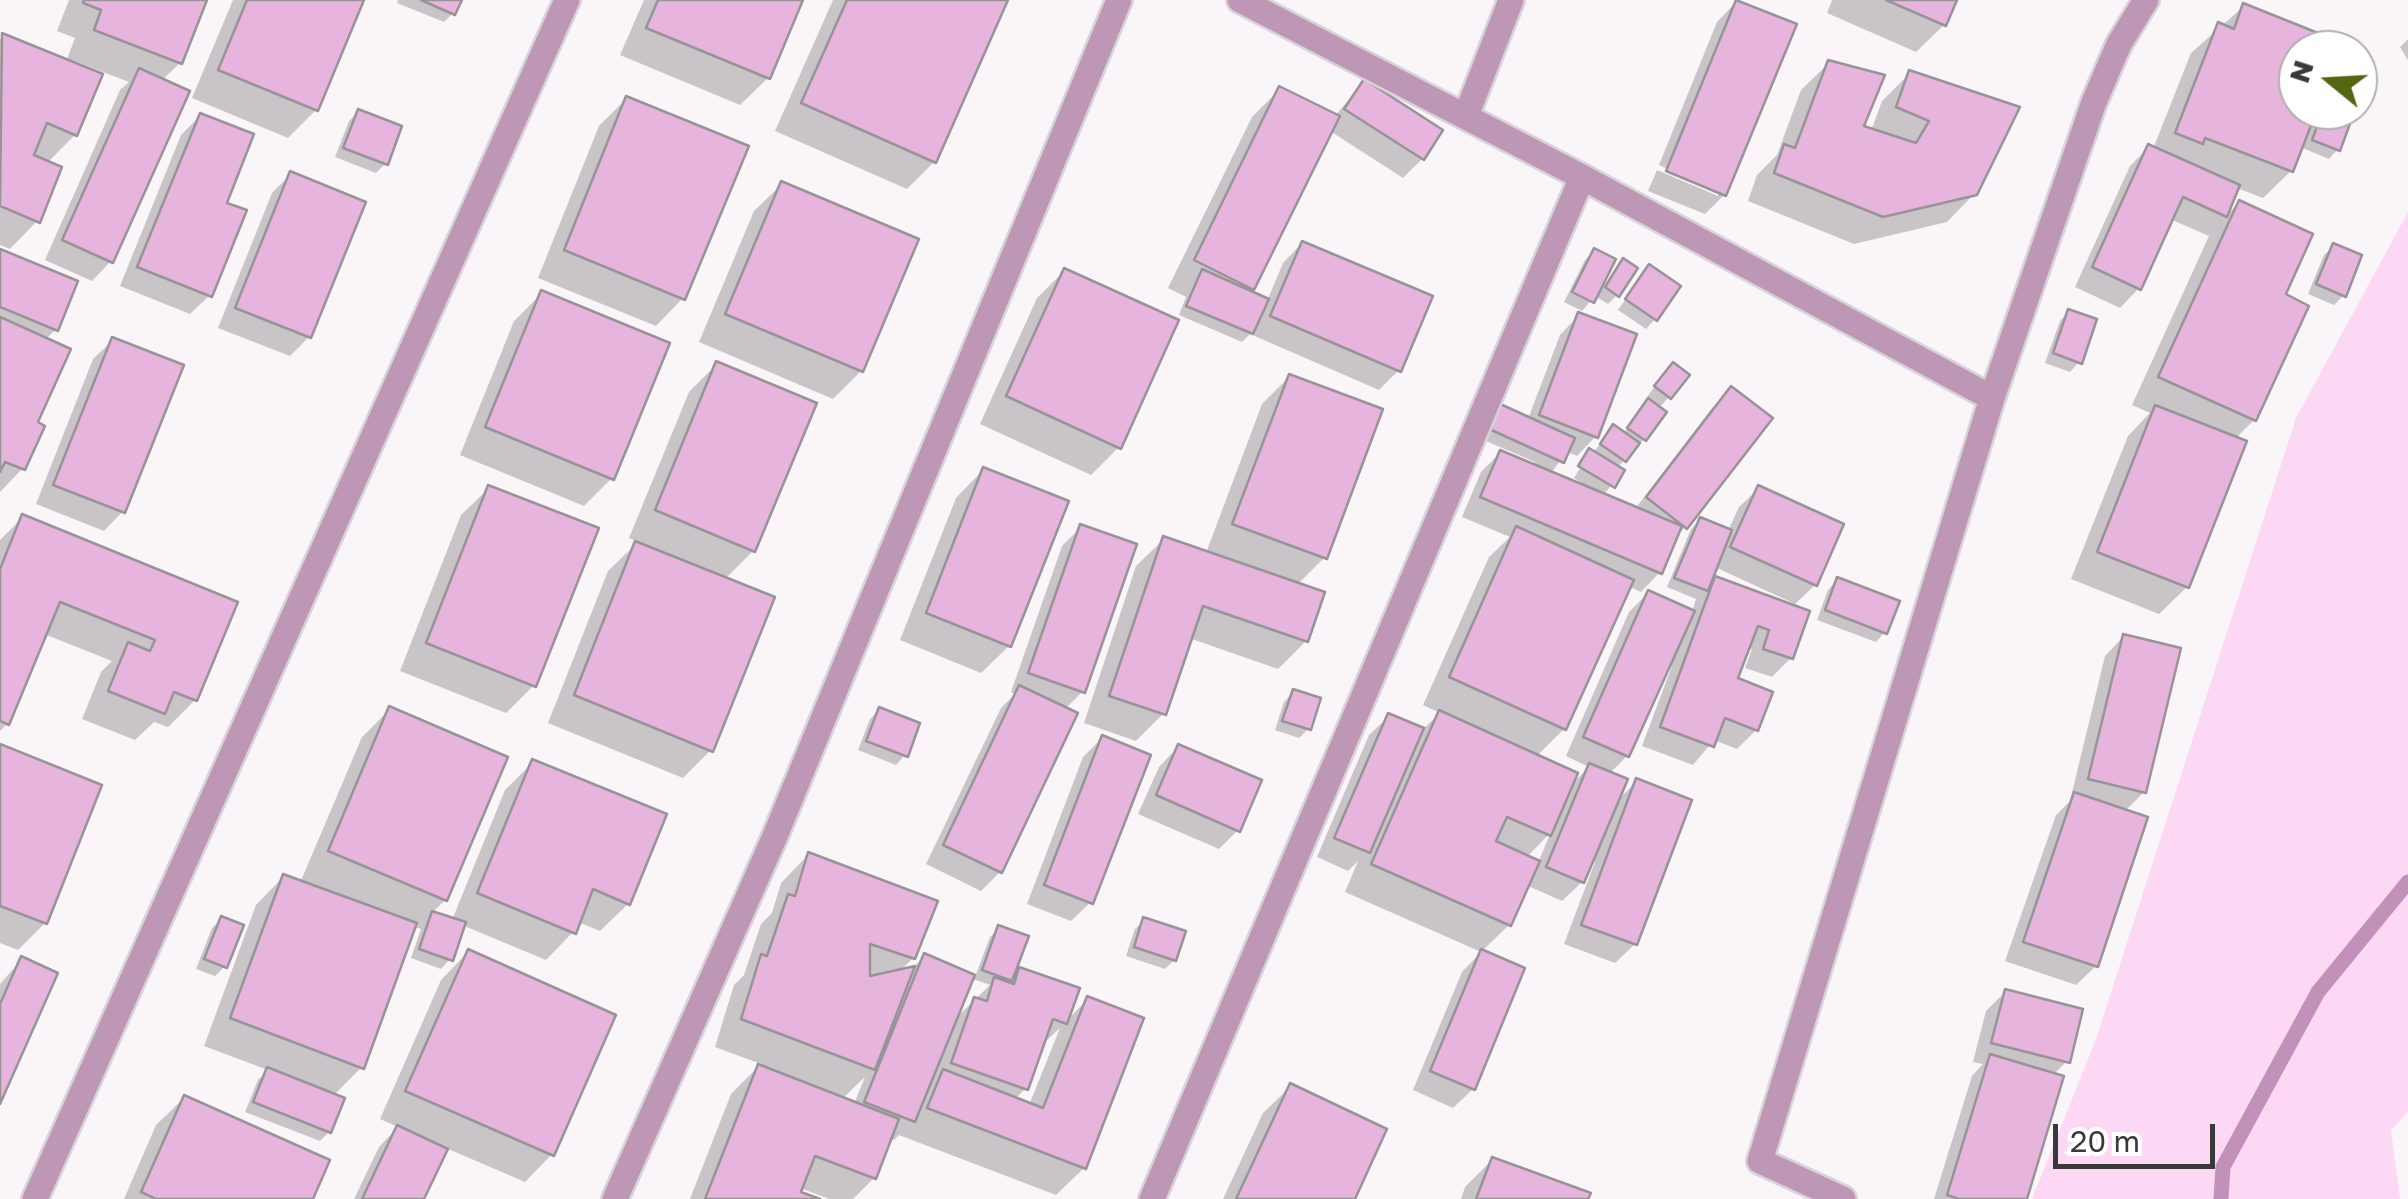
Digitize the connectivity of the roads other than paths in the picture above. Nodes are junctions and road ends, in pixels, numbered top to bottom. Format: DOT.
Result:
graph roads {
  1 [pos="567,0"];
  2 [pos="1119,0"];
  3 [pos="1240,0"];
  4 [pos="1511,0"];
  5 [pos="2146,0"];
  6 [pos="1466,116"];
  7 [pos="1582,177"];
  8 [pos="1992,398"];
  9 [pos="35,1199"];
  10 [pos="615,1199"];
  11 [pos="1152,1199"];
  12 [pos="1843,1199"];
  1 -- 9 [label="street"];
  2 -- 10 [label="street"];
  3 -- 6 [label="street"];
  4 -- 6 [label="street"];
  5 -- 8 [label="street"];
  6 -- 7 [label="street"];
  7 -- 8 [label="street"];
  7 -- 11 [label="street"];
  8 -- 12 [label="street"];
}
